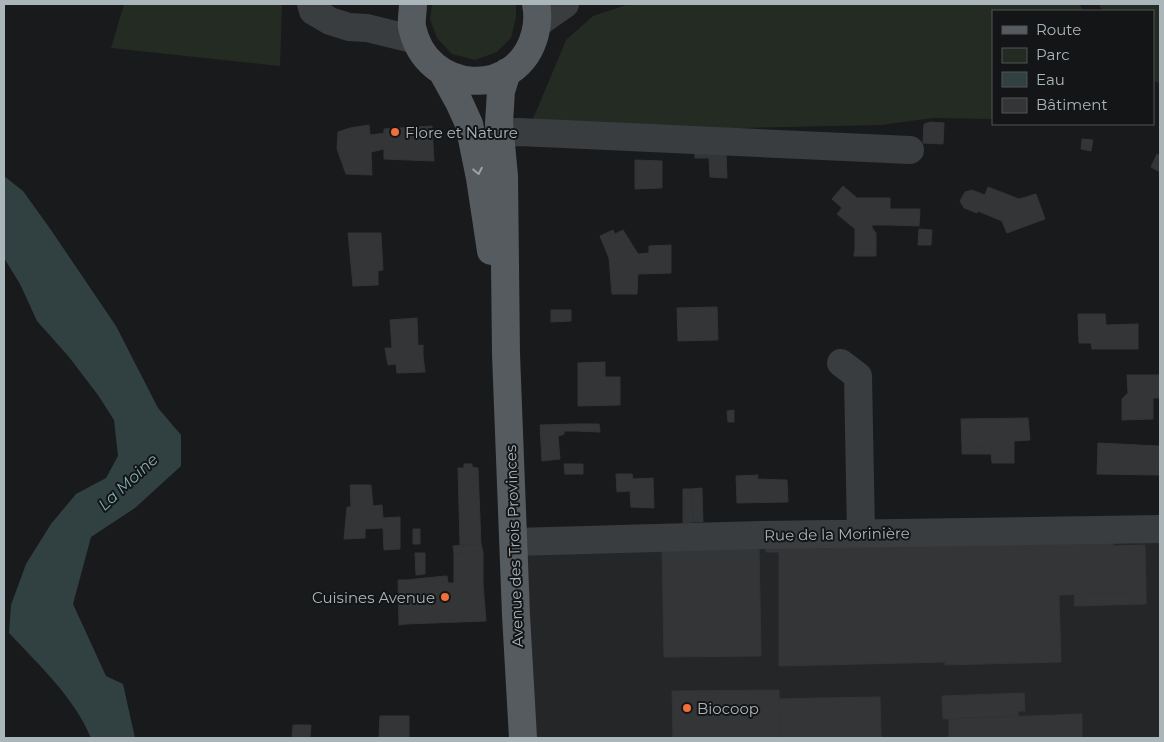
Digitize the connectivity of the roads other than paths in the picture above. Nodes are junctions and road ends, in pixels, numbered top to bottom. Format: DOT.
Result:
graph roads {
  1 [pos="311,4"];
  2 [pos="413,4"];
  3 [pos="565,4"];
  4 [pos="537,14"];
  5 [pos="367,28"];
  6 [pos="416,40"];
  7 [pos="507,72"];
  8 [pos="443,73"];
  9 [pos="500,133"];
  10 [pos="910,150"];
  11 [pos="506,354"];
  12 [pos="841,363"];
  13 [pos="1160,529"];
  14 [pos="861,534"];
  15 [pos="514,542"];
  16 [pos="523,738"];
  1 -- 5 [label="street"];
  2 -- 5 [label="street"];
  2 -- 6 [label="main road"];
  3 -- 4 [label="street"];
  4 -- 7 [label="main road"];
  5 -- 6 [label="street"];
  6 -- 8 [label="main road"];
  7 -- 8 [label="main road"];
  7 -- 9 [label="main road, Avenue des Trois Provinces"];
  8 -- 11 [label="main road, Avenue des Trois Provinces, one-way"];
  9 -- 10 [label="street"];
  9 -- 11 [label="main road, Avenue des Trois Provinces"];
  11 -- 15 [label="main road, Avenue des Trois Provinces"];
  12 -- 14 [label="street"];
  13 -- 14 [label="street, Rue de la Morinière"];
  14 -- 15 [label="street, Rue de la Morinière"];
  15 -- 16 [label="main road, Avenue des Trois Provinces"];
}
